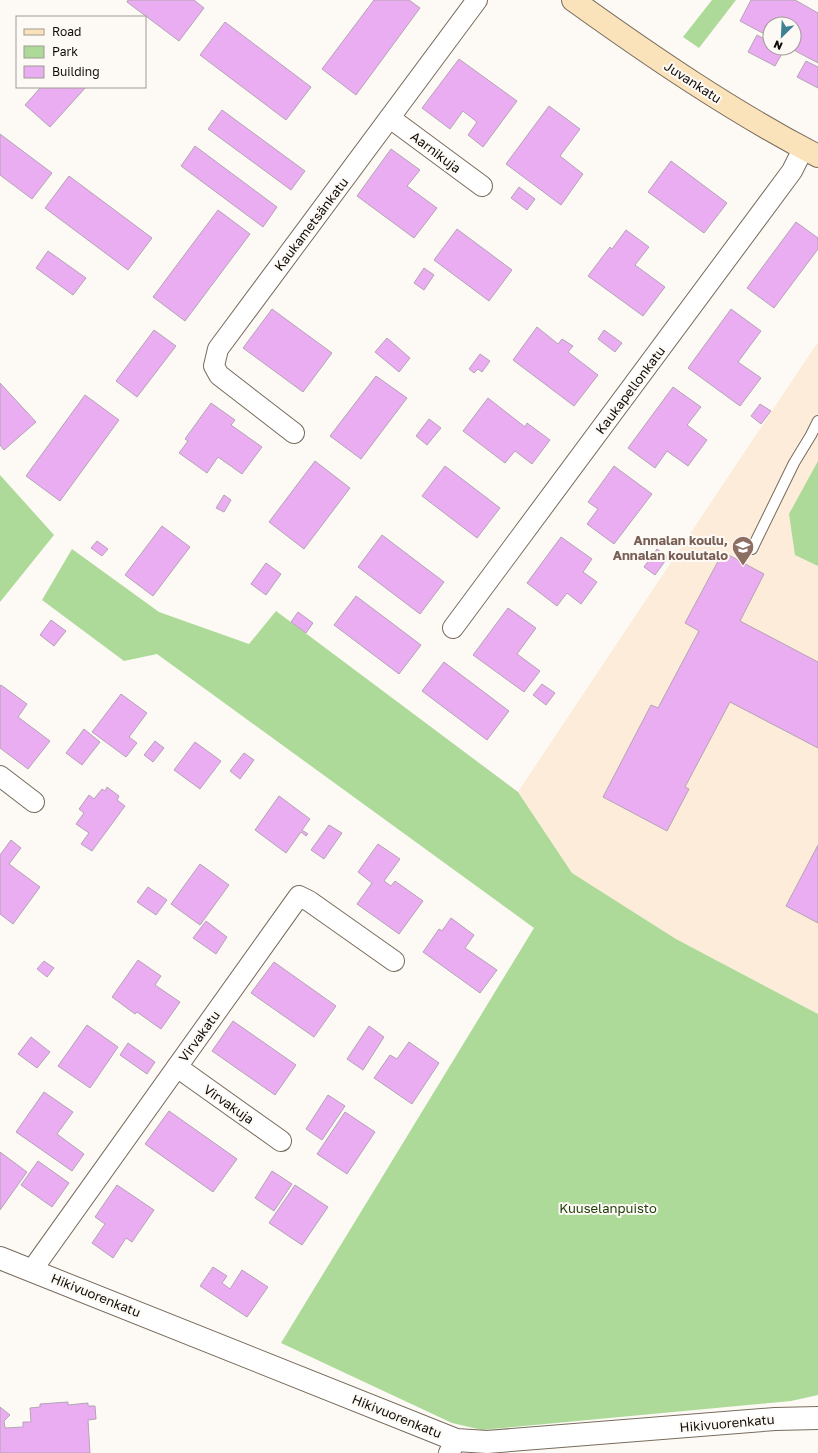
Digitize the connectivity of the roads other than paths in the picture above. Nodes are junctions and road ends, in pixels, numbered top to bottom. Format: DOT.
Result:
graph roads {
  1 [pos="477,0"];
  2 [pos="573,0"];
  3 [pos="390,118"];
  4 [pos="811,153"];
  5 [pos="482,186"];
  6 [pos="818,421"];
  7 [pos="294,433"];
  8 [pos="752,550"];
  9 [pos="453,628"];
  10 [pos="0,776"];
  11 [pos="34,802"];
  12 [pos="394,961"];
  13 [pos="177,1067"];
  14 [pos="281,1141"];
  15 [pos="0,1258"];
  16 [pos="32,1270"];
  17 [pos="818,1418"];
  18 [pos="452,1447"];
  1 -- 3 [label="street, Kaukametsänkatu"];
  2 -- 4 [label="main road, Juvankatu"];
  3 -- 5 [label="street, Aarnikuja"];
  3 -- 7 [label="street, Kaukametsänkatu"];
  4 -- 9 [label="street, Kaukapellonkatu"];
  6 -- 8 [label="lane"];
  10 -- 11 [label="street"];
  12 -- 13 [label="street, Virvakatu"];
  13 -- 14 [label="street, Virvakuja"];
  13 -- 16 [label="street, Virvakatu"];
  15 -- 16 [label="street, Hikivuorenkatu"];
  16 -- 18 [label="street, Hikivuorenkatu"];
  17 -- 18 [label="street, Hikivuorenkatu"];
}
